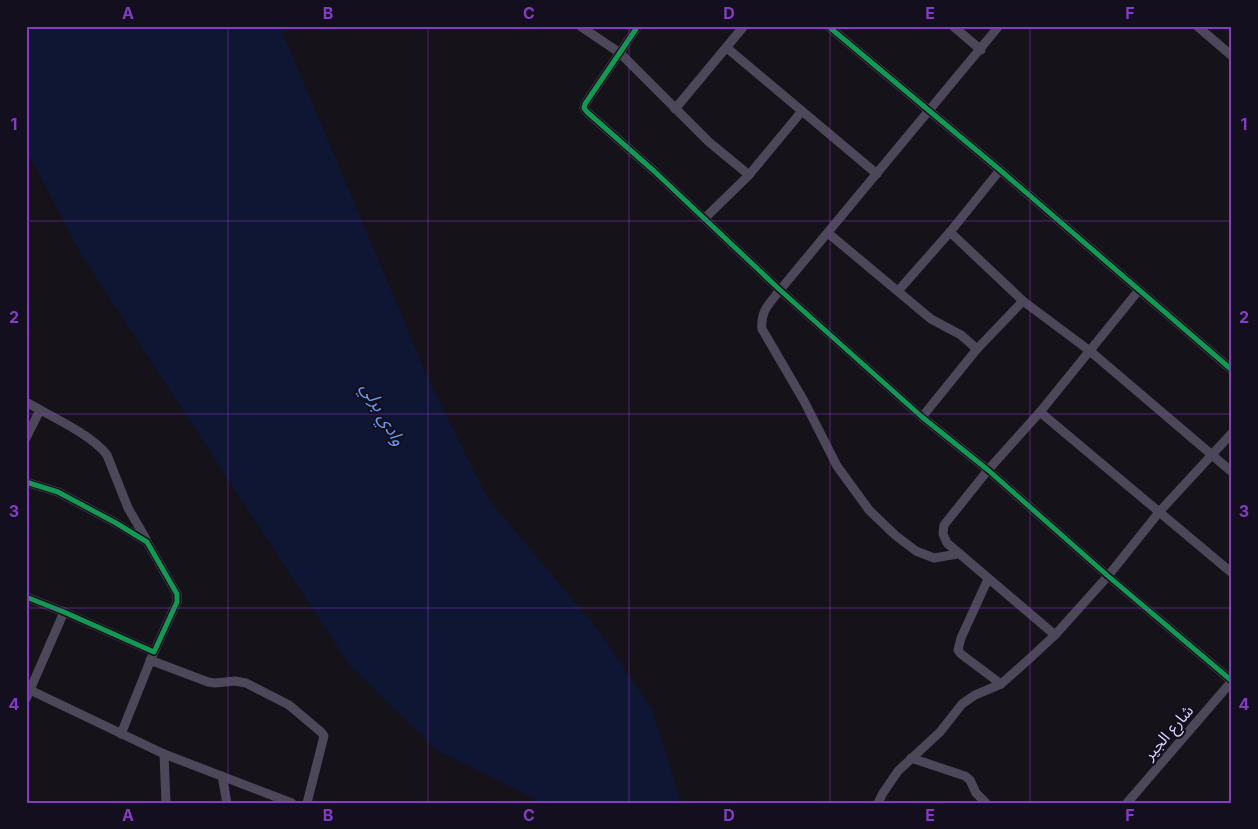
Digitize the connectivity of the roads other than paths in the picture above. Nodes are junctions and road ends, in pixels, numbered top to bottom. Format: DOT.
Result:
graph roads {
  1 [pos="580,26"];
  2 [pos="638,26"];
  3 [pos="744,26"];
  4 [pos="828,26"];
  5 [pos="953,26"];
  6 [pos="999,26"];
  7 [pos="1197,26"];
  8 [pos="727,48"];
  9 [pos="980,50"];
  10 [pos="620,53"];
  11 [pos="1231,54"];
  12 [pos="675,109"];
  13 [pos="930,110"];
  14 [pos="802,111"];
  15 [pos="1000,170"];
  16 [pos="877,174"];
  17 [pos="749,175"];
  18 [pos="705,218"];
  19 [pos="950,232"];
  20 [pos="828,233"];
  21 [pos="780,290"];
  22 [pos="1139,290"];
  23 [pos="898,291"];
  24 [pos="1023,301"];
  25 [pos="977,349"];
  26 [pos="1090,351"];
  27 [pos="1232,370"];
  28 [pos="26,402"];
  29 [pos="40,410"];
  30 [pos="1040,412"];
  31 [pos="922,417"];
  32 [pos="1232,433"];
  33 [pos="26,438"];
  34 [pos="1211,455"];
  35 [pos="988,470"];
  36 [pos="1232,472"];
  37 [pos="26,482"];
  38 [pos="1160,511"];
  39 [pos="147,542"];
  40 [pos="958,554"];
  41 [pos="1232,573"];
  42 [pos="1108,576"];
  43 [pos="988,579"];
  44 [pos="26,597"];
  45 [pos="64,612"];
  46 [pos="1055,635"];
  47 [pos="152,656"];
  48 [pos="1232,681"];
  49 [pos="1001,684"];
  50 [pos="28,694"];
  51 [pos="121,734"];
  52 [pos="164,754"];
  53 [pos="911,758"];
  54 [pos="222,776"];
  55 [pos="1130,802"];
  56 [pos="166,803"];
  57 [pos="227,803"];
  58 [pos="292,803"];
  59 [pos="307,803"];
  60 [pos="878,803"];
  61 [pos="986,803"];
  1 -- 10 [label="street"];
  2 -- 10 [label="street"];
  3 -- 8 [label="street"];
  4 -- 13 [label="street"];
  5 -- 9 [label="street"];
  6 -- 9 [label="street"];
  7 -- 11 [label="street"];
  8 -- 12 [label="street"];
  8 -- 14 [label="street"];
  9 -- 13 [label="street"];
  10 -- 12 [label="street"];
  10 -- 18 [label="street"];
  12 -- 17 [label="street"];
  13 -- 15 [label="street"];
  13 -- 16 [label="street"];
  14 -- 16 [label="street"];
  14 -- 17 [label="street"];
  15 -- 19 [label="street"];
  15 -- 22 [label="street"];
  16 -- 20 [label="street"];
  17 -- 18 [label="street"];
  18 -- 21 [label="street"];
  19 -- 23 [label="street"];
  19 -- 24 [label="street"];
  20 -- 21 [label="street"];
  20 -- 23 [label="street"];
  21 -- 31 [label="street"];
  21 -- 40 [label="street"];
  22 -- 26 [label="street"];
  22 -- 27 [label="street"];
  23 -- 25 [label="street"];
  24 -- 25 [label="street"];
  24 -- 26 [label="street"];
  25 -- 31 [label="street"];
  26 -- 30 [label="street"];
  26 -- 34 [label="street"];
  28 -- 29 [label="street"];
  29 -- 33 [label="street"];
  29 -- 39 [label="street"];
  30 -- 35 [label="street"];
  30 -- 38 [label="street"];
  31 -- 35 [label="street"];
  32 -- 34 [label="street"];
  34 -- 36 [label="street"];
  34 -- 38 [label="street"];
  35 -- 40 [label="street"];
  35 -- 42 [label="street"];
  37 -- 39 [label="street"];
  38 -- 41 [label="street"];
  38 -- 42 [label="street"];
  39 -- 47 [label="street"];
  40 -- 43 [label="street"];
  42 -- 46 [label="street"];
  42 -- 48 [label="street"];
  43 -- 46 [label="street"];
  43 -- 49 [label="street"];
  44 -- 45 [label="street"];
  45 -- 47 [label="street"];
  45 -- 50 [label="street"];
  46 -- 49 [label="street"];
  47 -- 51 [label="street"];
  47 -- 59 [label="street"];
  48 -- 55 [label="street, شارع الجير"];
  49 -- 53 [label="street"];
  50 -- 51 [label="street"];
  51 -- 52 [label="street"];
  52 -- 54 [label="street"];
  52 -- 56 [label="street"];
  53 -- 60 [label="street"];
  53 -- 61 [label="street"];
  54 -- 57 [label="street"];
  54 -- 58 [label="street"];
}
